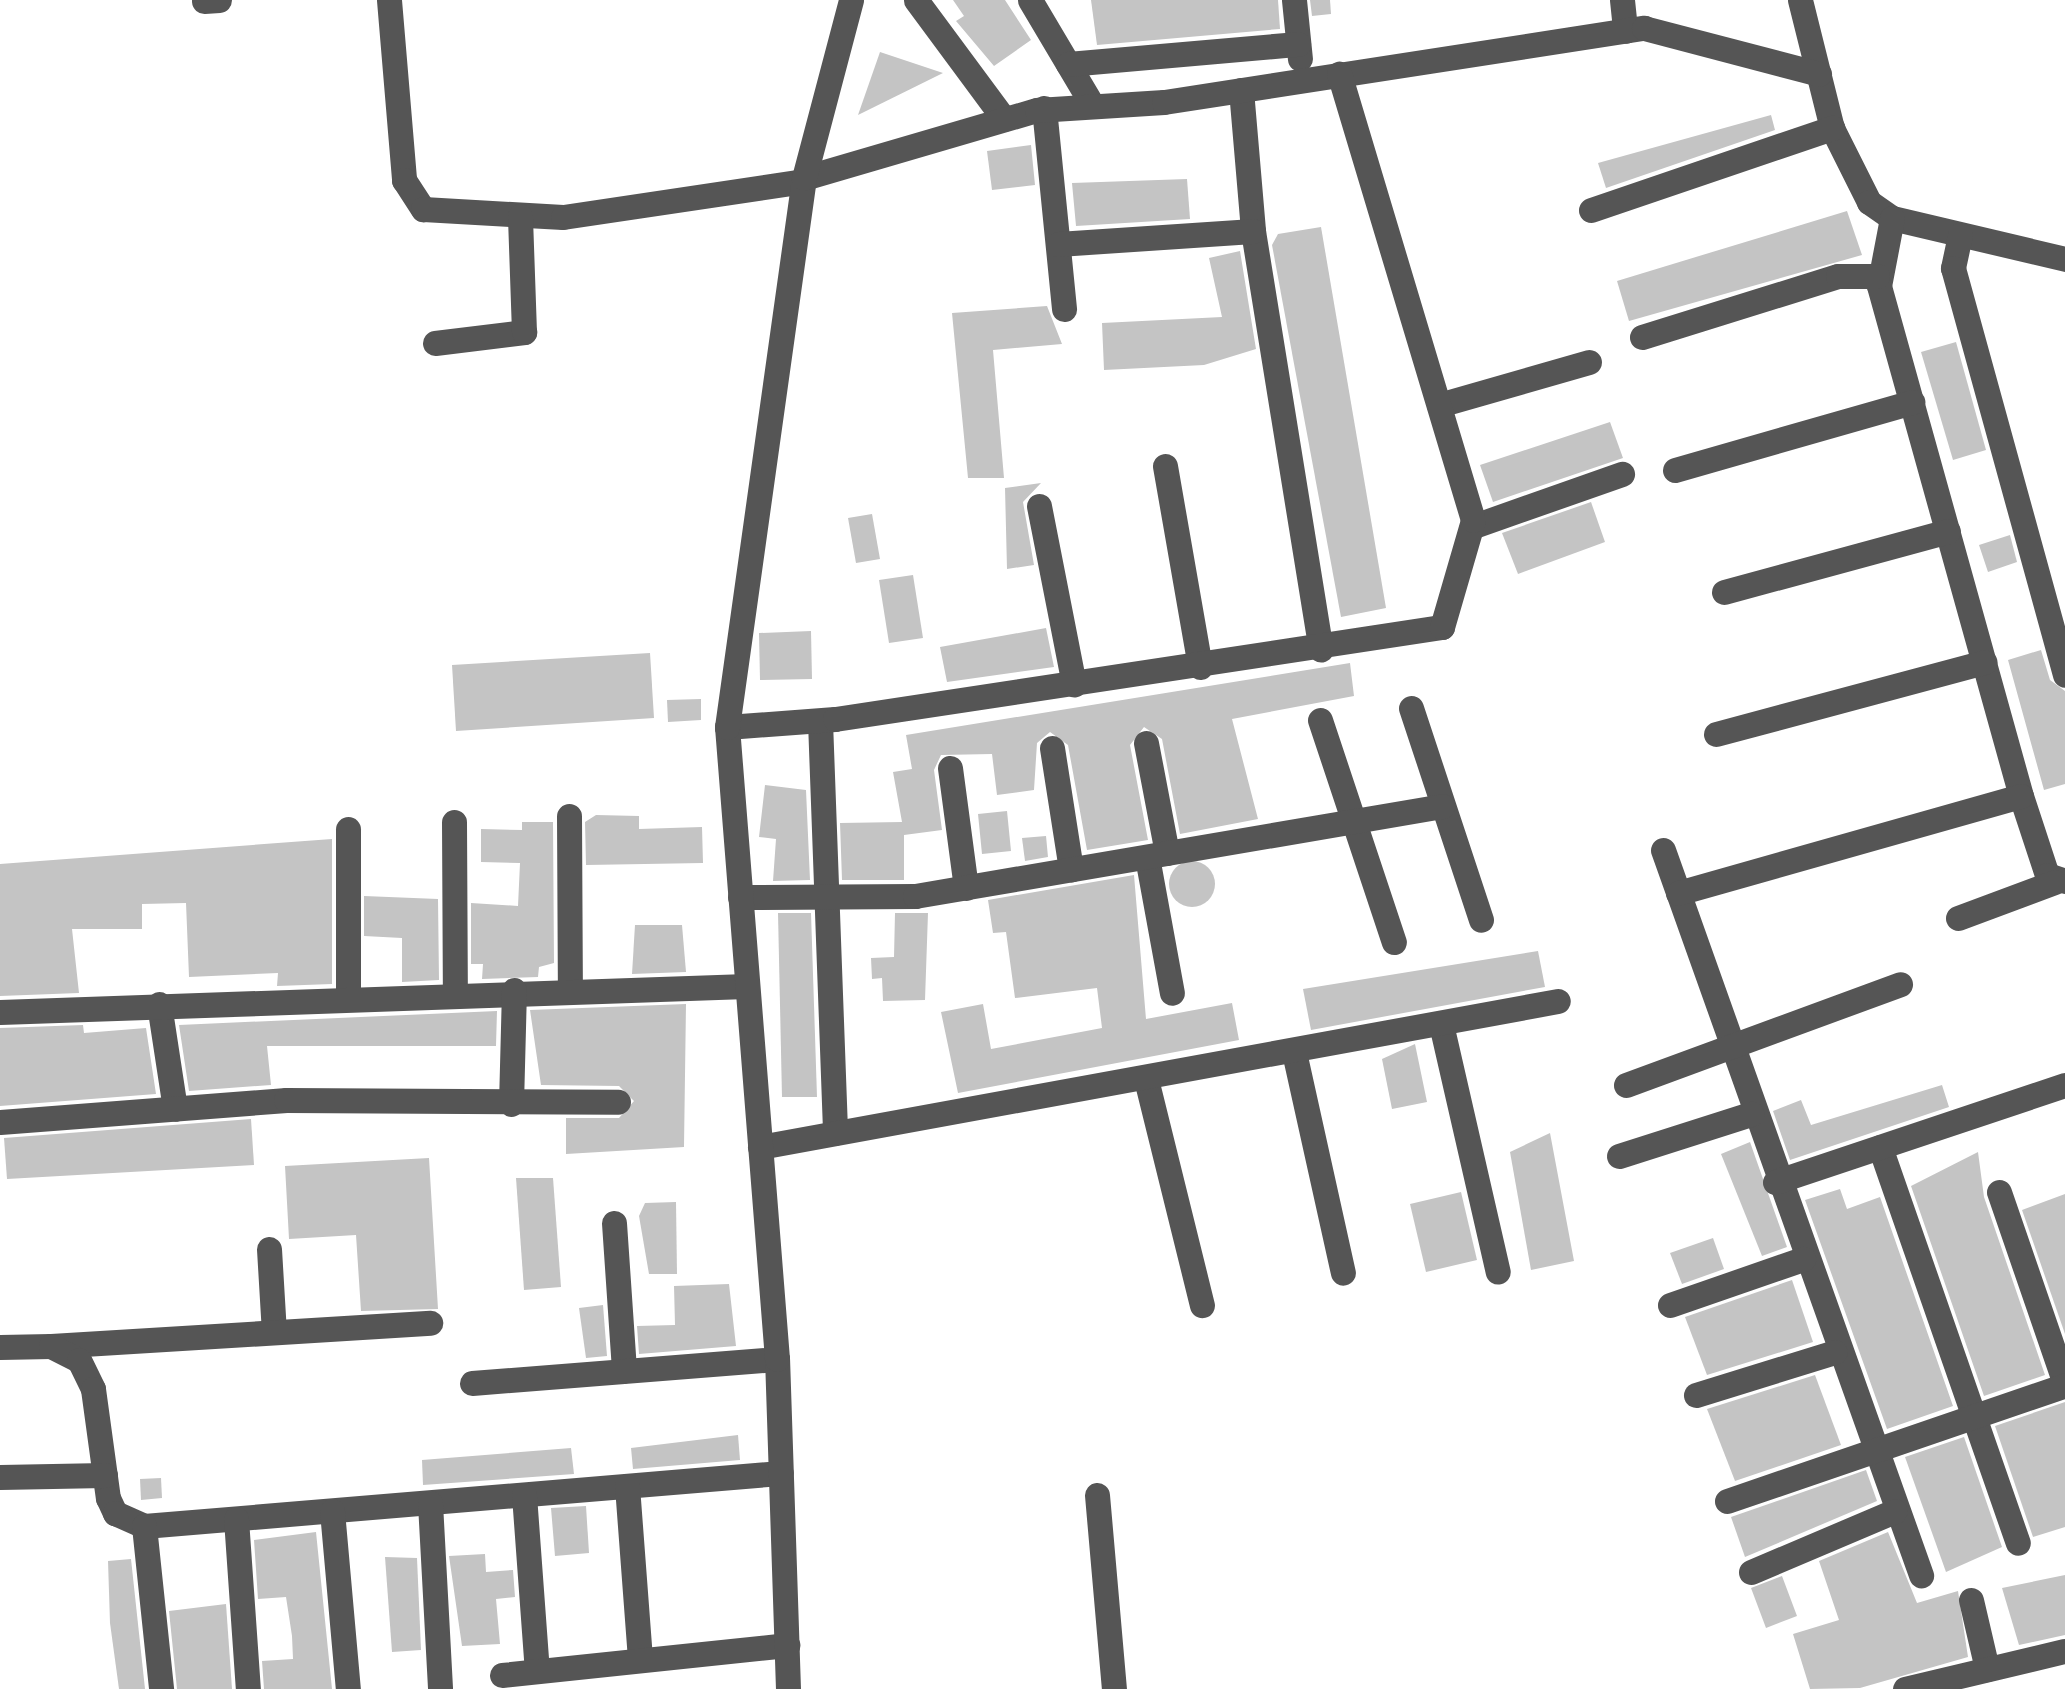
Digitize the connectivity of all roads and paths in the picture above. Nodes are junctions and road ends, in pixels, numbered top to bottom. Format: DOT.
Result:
graph roads {
  1 [pos="218,0"];
  2 [pos="389,0"];
  3 [pos="851,0"];
  4 [pos="916,0"];
  5 [pos="1030,0"];
  6 [pos="1294,0"];
  7 [pos="1622,0"];
  8 [pos="1800,0"];
  9 [pos="204,1"];
  10 [pos="1625,31"];
  11 [pos="1298,44"];
  12 [pos="1068,64"];
  13 [pos="1338,74"];
  14 [pos="1819,74"];
  15 [pos="1302,79"];
  16 [pos="1241,90"];
  17 [pos="1093,106"];
  18 [pos="1044,108"];
  19 [pos="1004,119"];
  20 [pos="1832,128"];
  21 [pos="803,180"];
  22 [pos="1591,210"];
  23 [pos="520,216"];
  24 [pos="1892,218"];
  25 [pos="1253,231"];
  26 [pos="1960,234"];
  27 [pos="1058,244"];
  28 [pos="2065,260"];
  29 [pos="1877,276"];
  30 [pos="1064,309"];
  31 [pos="1642,337"];
  32 [pos="435,342"];
  33 [pos="1589,362"];
  34 [pos="1912,402"];
  35 [pos="1439,405"];
  36 [pos="1166,466"];
  37 [pos="1675,470"];
  38 [pos="1622,474"];
  39 [pos="1039,506"];
  40 [pos="1474,526"];
  41 [pos="1948,531"];
  42 [pos="1724,592"];
  43 [pos="1321,650"];
  44 [pos="1984,662"];
  45 [pos="1200,667"];
  46 [pos="2065,675"];
  47 [pos="1074,685"];
  48 [pos="1412,708"];
  49 [pos="1320,720"];
  50 [pos="820,721"];
  51 [pos="727,727"];
  52 [pos="1716,734"];
  53 [pos="1146,743"];
  54 [pos="1052,748"];
  55 [pos="950,768"];
  56 [pos="2021,796"];
  57 [pos="1442,806"];
  58 [pos="569,816"];
  59 [pos="454,822"];
  60 [pos="1352,822"];
  61 [pos="348,829"];
  62 [pos="1663,850"];
  63 [pos="1157,855"];
  64 [pos="1071,870"];
  65 [pos="2060,881"];
  66 [pos="966,888"];
  67 [pos="1678,893"];
  68 [pos="740,897"];
  69 [pos="830,898"];
  70 [pos="1958,918"];
  71 [pos="1482,920"];
  72 [pos="1394,942"];
  73 [pos="1900,984"];
  74 [pos="747,986"];
  75 [pos="570,989"];
  76 [pos="514,990"];
  77 [pos="455,991"];
  78 [pos="1172,992"];
  79 [pos="348,994"];
  80 [pos="1558,1001"];
  81 [pos="159,1004"];
  82 [pos="0,1012"];
  83 [pos="1441,1024"];
  84 [pos="1728,1044"];
  85 [pos="1294,1052"];
  86 [pos="1146,1079"];
  87 [pos="1626,1085"];
  88 [pos="2065,1085"];
  89 [pos="618,1102"];
  90 [pos="511,1104"];
  91 [pos="175,1108"];
  92 [pos="1751,1114"];
  93 [pos="0,1122"];
  94 [pos="835,1133"];
  95 [pos="760,1147"];
  96 [pos="1880,1147"];
  97 [pos="1619,1156"];
  98 [pos="1775,1182"];
  99 [pos="1999,1192"];
  100 [pos="614,1223"];
  101 [pos="269,1249"];
  102 [pos="1803,1260"];
  103 [pos="1498,1272"];
  104 [pos="1344,1273"];
  105 [pos="1202,1305"];
  106 [pos="1670,1305"];
  107 [pos="430,1323"];
  108 [pos="274,1332"];
  109 [pos="51,1346"];
  110 [pos="0,1347"];
  111 [pos="1835,1352"];
  112 [pos="776,1360"];
  113 [pos="624,1371"];
  114 [pos="472,1383"];
  115 [pos="2065,1384"];
  116 [pos="1696,1395"];
  117 [pos="1973,1417"];
  118 [pos="1871,1452"];
  119 [pos="780,1472"];
  120 [pos="105,1475"];
  121 [pos="0,1478"];
  122 [pos="627,1486"];
  123 [pos="1097,1494"];
  124 [pos="524,1495"];
  125 [pos="1728,1501"];
  126 [pos="430,1503"];
  127 [pos="332,1511"];
  128 [pos="1895,1512"];
  129 [pos="236,1519"];
  130 [pos="144,1526"];
  131 [pos="2018,1543"];
  132 [pos="1750,1572"];
  133 [pos="1921,1575"];
  134 [pos="1972,1600"];
  135 [pos="787,1645"];
  136 [pos="2065,1650"];
  137 [pos="640,1660"];
  138 [pos="1987,1669"];
  139 [pos="537,1671"];
  140 [pos="502,1675"];
  141 [pos="161,1689"];
  142 [pos="248,1689"];
  143 [pos="348,1689"];
  144 [pos="440,1689"];
  145 [pos="788,1689"];
  146 [pos="1114,1689"];
  147 [pos="1908,1689"];
  1 -- 9 [label="street"];
  2 -- 23 [label="street"];
  3 -- 21 [label="street"];
  4 -- 19 [label="street"];
  5 -- 12 [label="street"];
  6 -- 11 [label="street"];
  7 -- 10 [label="street"];
  8 -- 14 [label="street"];
  10 -- 13 [label="street"];
  10 -- 14 [label="street"];
  11 -- 12 [label="street"];
  11 -- 15 [label="street"];
  12 -- 17 [label="street"];
  13 -- 15 [label="street"];
  13 -- 35 [label="street"];
  14 -- 20 [label="street"];
  15 -- 16 [label="street"];
  16 -- 17 [label="street"];
  16 -- 25 [label="street"];
  17 -- 18 [label="street"];
  18 -- 19 [label="street"];
  18 -- 27 [label="street"];
  19 -- 21 [label="street"];
  20 -- 22 [label="street"];
  20 -- 24 [label="street"];
  21 -- 23 [label="street"];
  21 -- 51 [label="street"];
  23 -- 32 [label="street"];
  24 -- 26 [label="street"];
  24 -- 29 [label="street"];
  25 -- 27 [label="street"];
  25 -- 43 [label="street"];
  26 -- 28 [label="street"];
  26 -- 46 [label="street"];
  27 -- 30 [label="street"];
  29 -- 31 [label="street"];
  29 -- 34 [label="street"];
  33 -- 35 [label="street"];
  34 -- 37 [label="street"];
  34 -- 41 [label="street"];
  35 -- 40 [label="street"];
  36 -- 45 [label="street"];
  38 -- 40 [label="street"];
  39 -- 47 [label="street"];
  40 -- 43 [label="street"];
  41 -- 42 [label="street"];
  41 -- 44 [label="street"];
  43 -- 45 [label="street"];
  44 -- 52 [label="street"];
  44 -- 56 [label="street"];
  45 -- 47 [label="street"];
  47 -- 50 [label="street"];
  48 -- 57 [label="street"];
  49 -- 60 [label="street"];
  50 -- 51 [label="street"];
  50 -- 69 [label="street"];
  51 -- 68 [label="street"];
  53 -- 63 [label="street"];
  54 -- 64 [label="street"];
  55 -- 66 [label="street"];
  56 -- 65 [label="street"];
  56 -- 67 [label="street"];
  57 -- 60 [label="street"];
  57 -- 71 [label="street"];
  58 -- 75 [label="street"];
  59 -- 77 [label="street"];
  60 -- 63 [label="street"];
  60 -- 72 [label="street"];
  61 -- 79 [label="street"];
  62 -- 67 [label="street"];
  63 -- 64 [label="street"];
  63 -- 78 [label="street"];
  64 -- 66 [label="street"];
  65 -- 70 [label="street"];
  66 -- 69 [label="street"];
  67 -- 84 [label="street"];
  68 -- 69 [label="street"];
  68 -- 74 [label="street"];
  69 -- 94 [label="street"];
  73 -- 84 [label="street"];
  74 -- 75 [label="street"];
  74 -- 95 [label="street"];
  75 -- 76 [label="street"];
  76 -- 77 [label="street"];
  76 -- 90 [label="street"];
  77 -- 79 [label="street"];
  79 -- 81 [label="street"];
  80 -- 83 [label="street"];
  81 -- 82 [label="street"];
  81 -- 91 [label="street"];
  83 -- 85 [label="street"];
  83 -- 103 [label="street"];
  84 -- 87 [label="street"];
  84 -- 92 [label="street"];
  85 -- 86 [label="street"];
  85 -- 104 [label="street"];
  86 -- 94 [label="street"];
  86 -- 105 [label="street"];
  88 -- 96 [label="street"];
  89 -- 90 [label="street"];
  90 -- 91 [label="street"];
  91 -- 93 [label="street"];
  92 -- 97 [label="street"];
  92 -- 98 [label="street"];
  94 -- 95 [label="street"];
  95 -- 112 [label="street"];
  96 -- 98 [label="street"];
  96 -- 117 [label="street"];
  98 -- 102 [label="street"];
  99 -- 115 [label="street"];
  100 -- 113 [label="street"];
  101 -- 108 [label="street"];
  102 -- 106 [label="street"];
  102 -- 111 [label="street"];
  107 -- 108 [label="street"];
  108 -- 109 [label="street"];
  109 -- 110 [label="street"];
  109 -- 120 [label="street"];
  111 -- 116 [label="street"];
  111 -- 118 [label="street"];
  112 -- 113 [label="street"];
  112 -- 119 [label="street"];
  113 -- 114 [label="street"];
  115 -- 117 [label="street"];
  117 -- 118 [label="street"];
  117 -- 131 [label="street"];
  118 -- 125 [label="street"];
  118 -- 128 [label="street"];
  119 -- 122 [label="street"];
  119 -- 135 [label="street"];
  120 -- 121 [label="street"];
  120 -- 130 [label="street"];
  122 -- 124 [label="street"];
  122 -- 137 [label="street"];
  123 -- 146 [label="street"];
  124 -- 126 [label="street"];
  124 -- 139 [label="street"];
  126 -- 127 [label="street"];
  126 -- 144 [label="street"];
  127 -- 129 [label="street"];
  127 -- 143 [label="street"];
  128 -- 132 [label="street"];
  128 -- 133 [label="street"];
  129 -- 130 [label="street"];
  129 -- 142 [label="street"];
  130 -- 141 [label="street"];
  134 -- 138 [label="street"];
  135 -- 137 [label="street"];
  135 -- 145 [label="street"];
  136 -- 138 [label="street"];
  137 -- 139 [label="street"];
  138 -- 147 [label="street"];
  139 -- 140 [label="street"];
}
